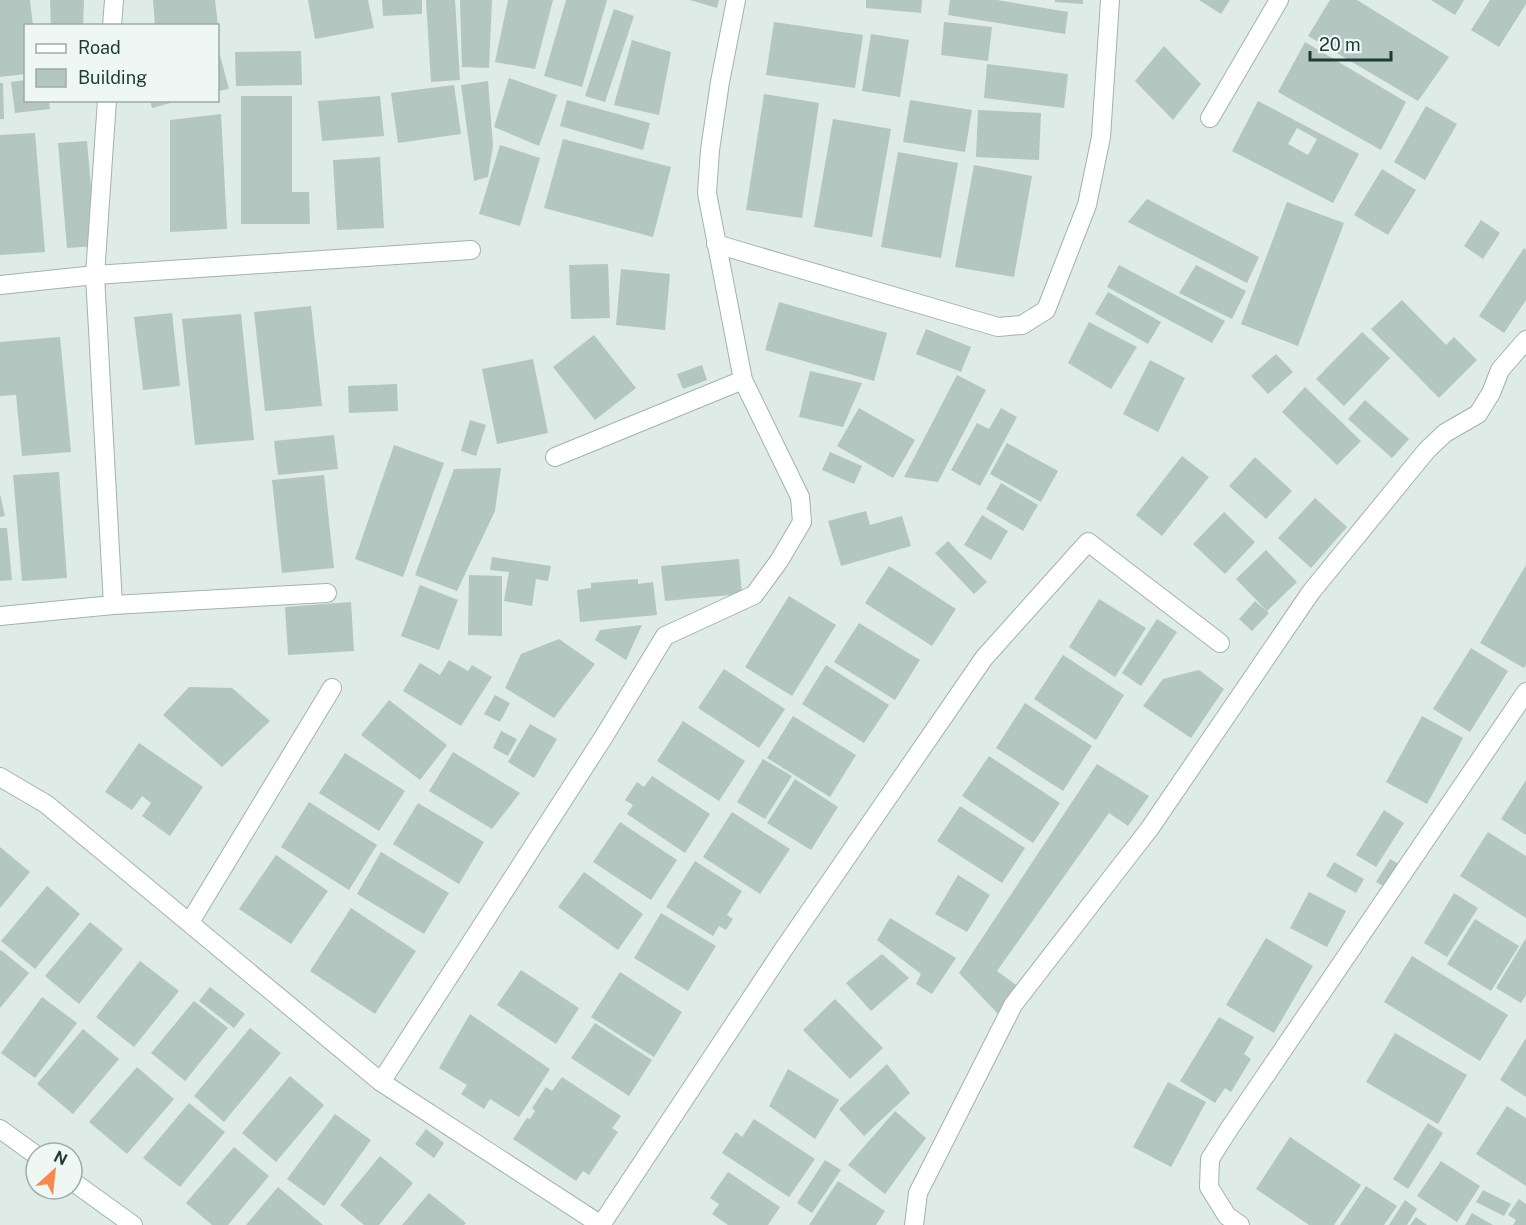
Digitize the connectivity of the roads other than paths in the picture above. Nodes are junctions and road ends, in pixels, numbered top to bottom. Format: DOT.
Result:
graph roads {
  1 [pos="114,0"];
  2 [pos="736,0"];
  3 [pos="1110,0"];
  4 [pos="1279,0"];
  5 [pos="112,24"];
  6 [pos="107,102"];
  7 [pos="1210,117"];
  8 [pos="716,244"];
  9 [pos="471,250"];
  10 [pos="95,275"];
  11 [pos="0,285"];
  12 [pos="1526,340"];
  13 [pos="743,380"];
  14 [pos="555,457"];
  15 [pos="327,594"];
  16 [pos="112,605"];
  17 [pos="0,616"];
  18 [pos="1220,643"];
  19 [pos="332,688"];
  20 [pos="1526,692"];
  21 [pos="0,777"];
  22 [pos="190,922"];
  23 [pos="381,1082"];
  24 [pos="0,1129"];
  25 [pos="24,1146"];
  26 [pos="84,1190"];
  27 [pos="133,1225"];
  28 [pos="601,1225"];
  29 [pos="914,1225"];
  30 [pos="1240,1225"];
  1 -- 5 [label="street"];
  2 -- 8 [label="street"];
  3 -- 8 [label="street"];
  4 -- 7 [label="street"];
  6 -- 10 [label="street"];
  8 -- 13 [label="street"];
  9 -- 10 [label="street"];
  10 -- 11 [label="street"];
  10 -- 16 [label="street"];
  12 -- 29 [label="street"];
  13 -- 14 [label="street"];
  13 -- 23 [label="street"];
  15 -- 16 [label="street"];
  16 -- 17 [label="street"];
  18 -- 28 [label="street"];
  19 -- 22 [label="street"];
  20 -- 30 [label="street"];
  21 -- 22 [label="street"];
  22 -- 23 [label="street"];
  23 -- 28 [label="street"];
  24 -- 25 [label="street"];
  26 -- 27 [label="street"];
}
